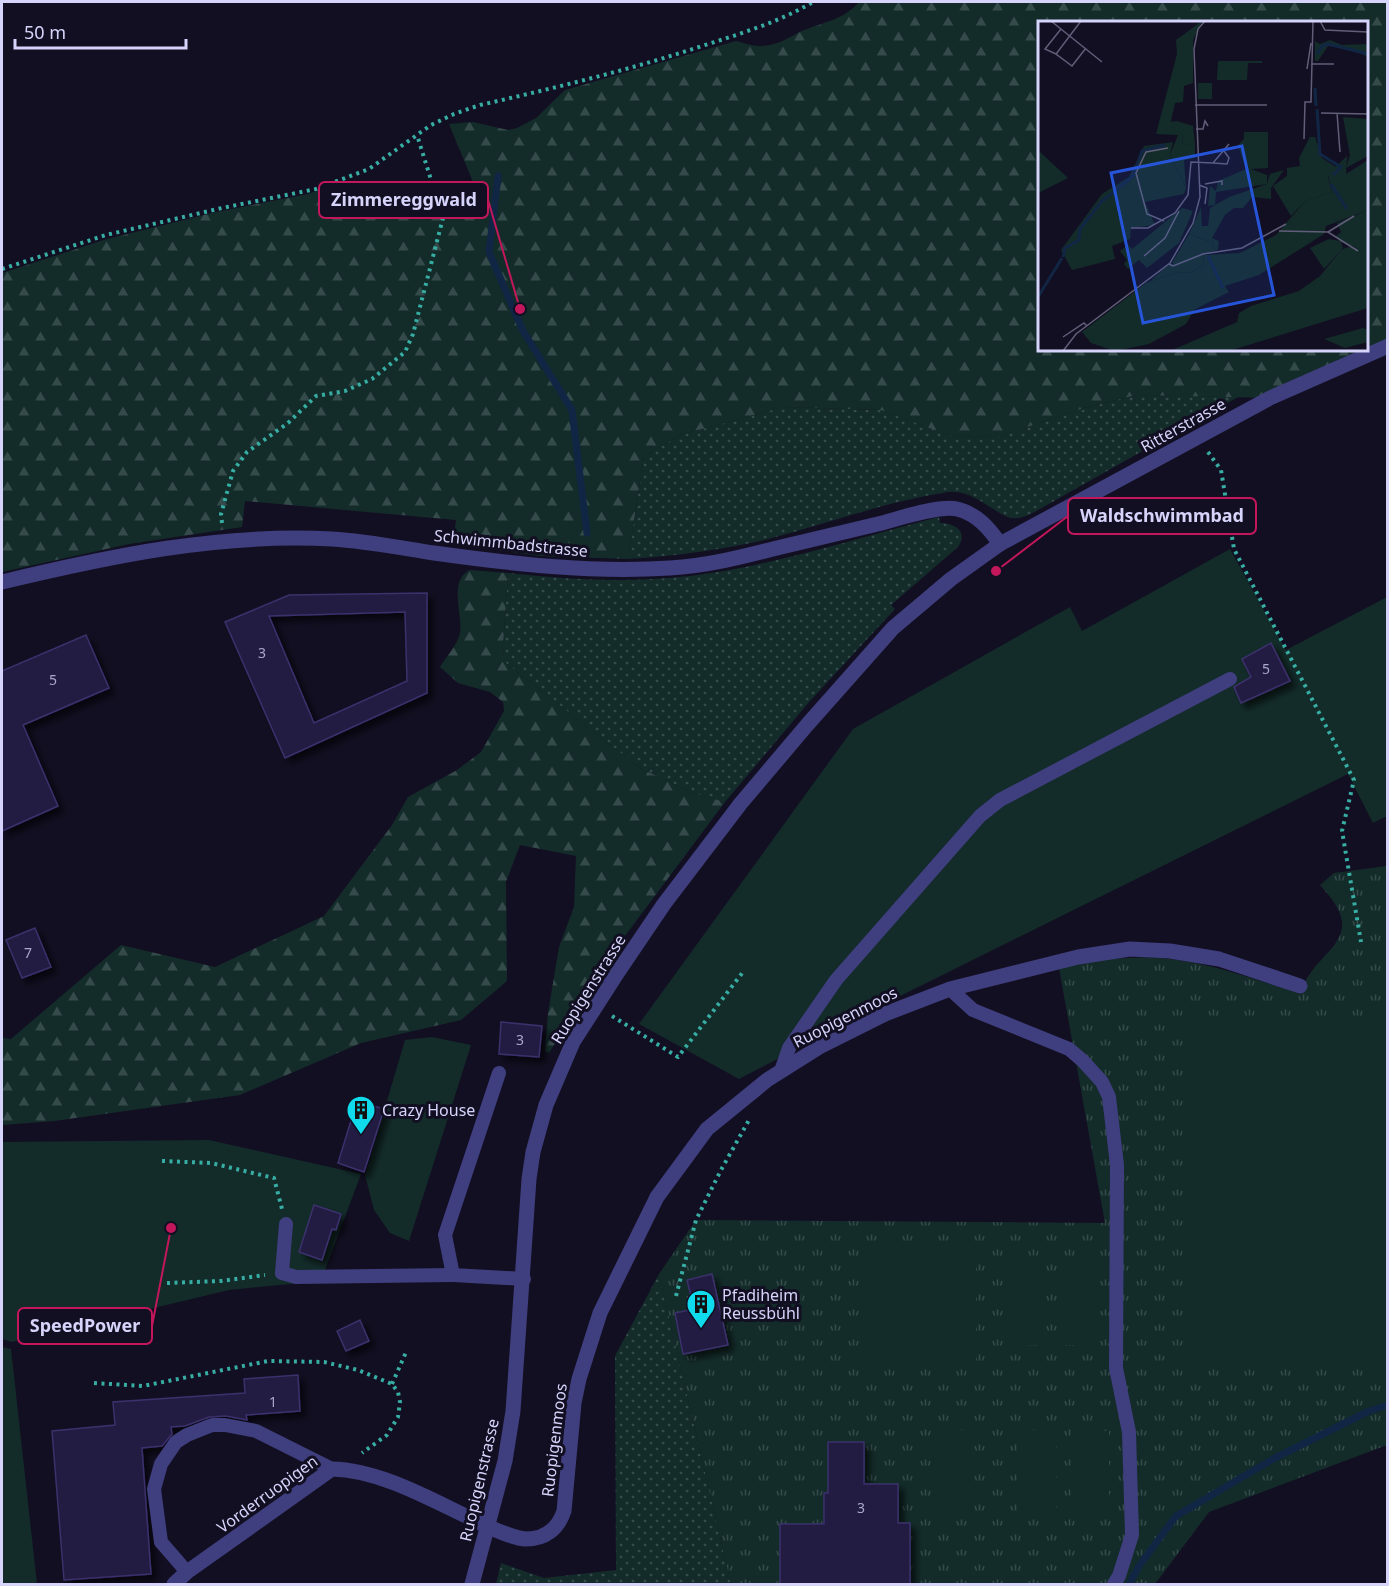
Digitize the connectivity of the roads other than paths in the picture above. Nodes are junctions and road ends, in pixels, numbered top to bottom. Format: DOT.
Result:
graph roads {
  1 [pos="1388,346"];
  2 [pos="1000,544"];
  3 [pos="2,582"];
  4 [pos="1230,679"];
  5 [pos="1300,986"];
  6 [pos="950,989"];
  7 [pos="781,1071"];
  8 [pos="499,1072"];
  9 [pos="286,1224"];
  10 [pos="453,1275"];
  11 [pos="524,1279"];
  12 [pos="332,1469"];
  13 [pos="489,1527"];
  14 [pos="187,1572"];
  15 [pos="174,1584"];
  16 [pos="472,1584"];
  17 [pos="1114,1584"];
  1 -- 2 [label="street, Ritterstrasse"];
  2 -- 3 [label="street, Schwimmbadstrasse"];
  2 -- 11 [label="street, Ruopigenstrasse"];
  4 -- 7 [label="lane"];
  5 -- 6 [label="street, Ruopigenmoos"];
  6 -- 7 [label="street, Ruopigenmoos"];
  6 -- 17 [label="lane"];
  7 -- 13 [label="street, Ruopigenmoos"];
  8 -- 10 [label="lane"];
  9 -- 10 [label="lane"];
  10 -- 11 [label="lane"];
  11 -- 13 [label="street, Ruopigenstrasse"];
  12 -- 13 [label="street, Vorderruopigen"];
  12 -- 14 [label="street, Vorderruopigen"];
  12 -- 14 [label="lane"];
  13 -- 16 [label="street, Ruopigenstrasse"];
  14 -- 15 [label="street, Vorderruopigen"];
}
